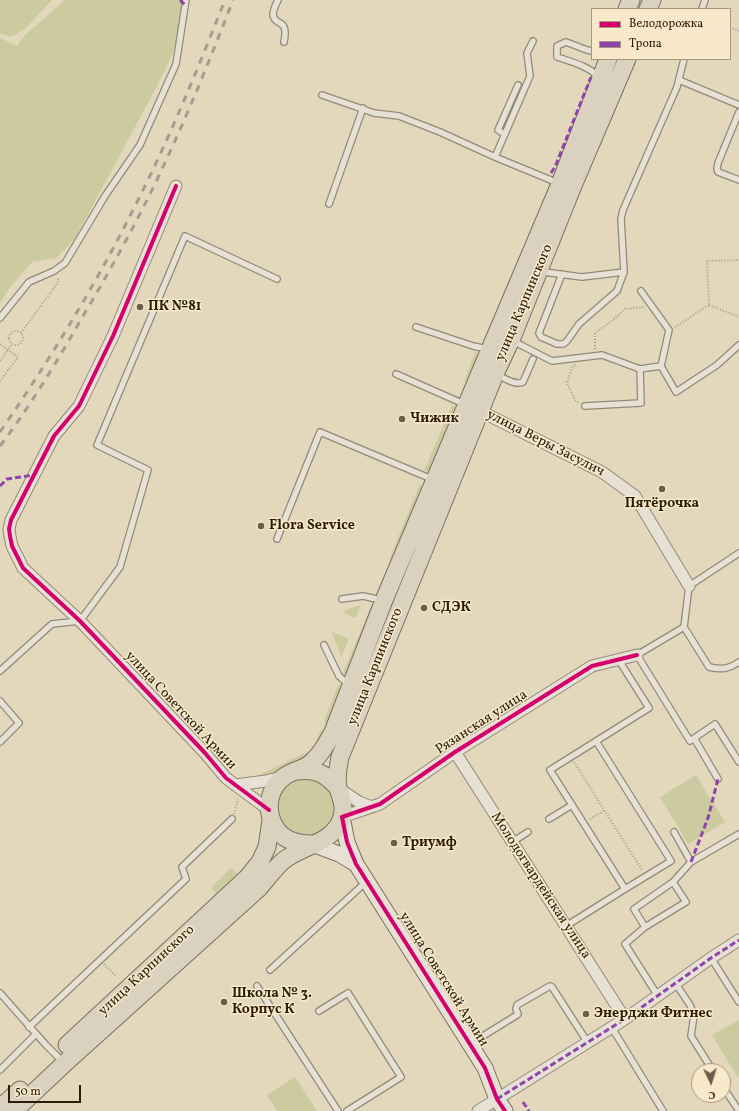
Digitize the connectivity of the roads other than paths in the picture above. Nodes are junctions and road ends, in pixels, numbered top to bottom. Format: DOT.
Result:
graph roads {
  1 [pos="186,0"];
  2 [pos="278,0"];
  3 [pos="533,41"];
  4 [pos="284,42"];
  5 [pos="591,51"];
  6 [pos="608,60"];
  7 [pos="628,60"];
  8 [pos="684,60"];
  9 [pos="601,78"];
  10 [pos="679,80"];
  11 [pos="518,85"];
  12 [pos="322,95"];
  13 [pos="739,106"];
  14 [pos="363,108"];
  15 [pos="739,112"];
  16 [pos="504,134"];
  17 [pos="495,157"];
  18 [pos="739,180"];
  19 [pos="560,184"];
  20 [pos="176,186"];
  21 [pos="329,204"];
  22 [pos="544,272"];
  23 [pos="624,272"];
  24 [pos="562,274"];
  25 [pos="278,279"];
  26 [pos="641,291"];
  27 [pos="0,318"];
  28 [pos="416,327"];
  29 [pos="511,340"];
  30 [pos="739,345"];
  31 [pos="490,350"];
  32 [pos="533,359"];
  33 [pos="661,366"];
  34 [pos="640,369"];
  35 [pos="396,374"];
  36 [pos="495,374"];
  37 [pos="585,406"];
  38 [pos="474,408"];
  39 [pos="435,480"];
  40 [pos="277,538"];
  41 [pos="407,545"];
  42 [pos="424,548"];
  43 [pos="739,553"];
  44 [pos="689,586"];
  45 [pos="342,599"];
  46 [pos="384,600"];
  47 [pos="80,621"];
  48 [pos="684,627"];
  49 [pos="324,646"];
  50 [pos="638,655"];
  51 [pos="618,660"];
  52 [pos="739,662"];
  53 [pos="0,671"];
  54 [pos="351,687"];
  55 [pos="0,700"];
  56 [pos="694,738"];
  57 [pos="596,741"];
  58 [pos="0,742"];
  59 [pos="455,752"];
  60 [pos="739,762"];
  61 [pos="291,773"];
  62 [pos="718,779"];
  63 [pos="235,785"];
  64 [pos="338,788"];
  65 [pos="572,805"];
  66 [pos="372,807"];
  67 [pos="270,815"];
  68 [pos="342,817"];
  69 [pos="232,819"];
  70 [pos="549,819"];
  71 [pos="528,832"];
  72 [pos="674,832"];
  73 [pos="739,834"];
  74 [pos="512,842"];
  75 [pos="312,844"];
  76 [pos="691,862"];
  77 [pos="356,864"];
  78 [pos="367,881"];
  79 [pos="673,882"];
  80 [pos="625,889"];
  81 [pos="566,926"];
  82 [pos="645,928"];
  83 [pos="739,940"];
  84 [pos="711,958"];
  85 [pos="270,970"];
  86 [pos="676,984"];
  87 [pos="257,986"];
  88 [pos="0,993"];
  89 [pos="659,996"];
  90 [pos="739,1002"];
  91 [pos="319,1012"];
  92 [pos="625,1019"];
  93 [pos="29,1027"];
  94 [pos="612,1028"];
  95 [pos="36,1034"];
  96 [pos="588,1043"];
  97 [pos="470,1044"];
  98 [pos="61,1059"];
  99 [pos="708,1063"];
  100 [pos="0,1070"];
  101 [pos="731,1098"];
  102 [pos="501,1105"];
  103 [pos="0,1108"];
  104 [pos="14,1111"];
  105 [pos="338,1111"];
  106 [pos="347,1111"];
  107 [pos="478,1111"];
  108 [pos="663,1111"];
  109 [pos="739,1111"];
  1 -- 27 [label="lane"];
  2 -- 4 [label="lane"];
  3 -- 16 [label="lane"];
  5 -- 9 [label="lane"];
  6 -- 9 [label="main road, улица Карпинского"];
  7 -- 29 [label="main road, улица Карпинского"];
  8 -- 10 [label="lane"];
  9 -- 19 [label="main road, улица Карпинского"];
  10 -- 13 [label="lane"];
  10 -- 23 [label="lane"];
  11 -- 16 [label="lane"];
  12 -- 14 [label="lane"];
  14 -- 17 [label="lane"];
  14 -- 21 [label="lane"];
  15 -- 18 [label="lane"];
  16 -- 17 [label="lane"];
  17 -- 19 [label="lane"];
  19 -- 31 [label="main road, улица Карпинского"];
  20 -- 47 [label="street, улица Советской Армии"];
  22 -- 24 [label="lane"];
  23 -- 24 [label="lane"];
  23 -- 24 [label="lane"];
  25 -- 47 [label="lane"];
  26 -- 33 [label="lane"];
  28 -- 31 [label="lane"];
  29 -- 34 [label="lane"];
  29 -- 36 [label="main road, улица Карпинского"];
  30 -- 33 [label="lane"];
  31 -- 38 [label="main road, улица Карпинского"];
  32 -- 36 [label="lane"];
  33 -- 34 [label="lane"];
  34 -- 37 [label="lane"];
  35 -- 38 [label="lane"];
  36 -- 38 [label="main road, улица Карпинского"];
  38 -- 39 [label="main road, улица Карпинского"];
  38 -- 42 [label="main road, улица Карпинского"];
  38 -- 44 [label="street, улица Веры Засулич"];
  39 -- 40 [label="lane"];
  39 -- 41 [label="main road, улица Карпинского"];
  41 -- 42 [label="main road"];
  41 -- 46 [label="main road, улица Карпинского"];
  42 -- 64 [label="main road, улица Карпинского"];
  43 -- 44 [label="lane"];
  44 -- 48 [label="lane"];
  45 -- 46 [label="lane"];
  46 -- 54 [label="main road, улица Карпинского"];
  47 -- 53 [label="lane"];
  47 -- 63 [label="street, улица Советской Армии"];
  48 -- 50 [label="lane"];
  48 -- 52 [label="lane"];
  49 -- 54 [label="lane"];
  50 -- 51 [label="street, Рязанская улица"];
  50 -- 56 [label="lane"];
  51 -- 57 [label="lane"];
  51 -- 59 [label="street, Рязанская улица"];
  54 -- 61 [label="main road, улица Карпинского"];
  55 -- 58 [label="lane"];
  56 -- 60 [label="lane"];
  56 -- 62 [label="lane"];
  57 -- 65 [label="lane"];
  57 -- 80 [label="lane"];
  59 -- 66 [label="street, Рязанская улица"];
  59 -- 74 [label="street, Молодогвардейская улица"];
  61 -- 63 [label="street, улица Советской Армии"];
  61 -- 64 [label="main road"];
  61 -- 67 [label="main road, улица Карпинского"];
  63 -- 67 [label="street, улица Советской Армии"];
  64 -- 66 [label="street"];
  64 -- 68 [label="main road, улица Карпинского"];
  65 -- 70 [label="lane"];
  65 -- 80 [label="lane"];
  66 -- 68 [label="street, Рязанская улица"];
  67 -- 75 [label="main road"];
  67 -- 98 [label="main road, улица Карпинского"];
  68 -- 75 [label="main road, улица Карпинского"];
  68 -- 77 [label="street, улица Советской Армии"];
  69 -- 93 [label="lane"];
  71 -- 74 [label="lane"];
  72 -- 76 [label="lane"];
  73 -- 76 [label="lane"];
  74 -- 81 [label="street, Молодогвардейская улица"];
  75 -- 77 [label="street"];
  75 -- 98 [label="main road, улица Карпинского"];
  76 -- 79 [label="lane"];
  77 -- 78 [label="street, улица Советской Армии"];
  78 -- 85 [label="lane"];
  78 -- 97 [label="street, улица Советской Армии"];
  79 -- 82 [label="lane"];
  79 -- 82 [label="lane"];
  80 -- 81 [label="lane"];
  81 -- 92 [label="street, Молодогвардейская улица"];
  82 -- 89 [label="lane"];
  83 -- 84 [label="street"];
  84 -- 86 [label="street"];
  84 -- 90 [label="lane"];
  86 -- 89 [label="street"];
  86 -- 99 [label="lane"];
  87 -- 105 [label="lane"];
  88 -- 93 [label="lane"];
  89 -- 92 [label="street"];
  91 -- 106 [label="lane"];
  92 -- 94 [label="street"];
  93 -- 95 [label="lane"];
  94 -- 96 [label="street"];
  94 -- 108 [label="lane"];
  95 -- 98 [label="lane"];
  95 -- 100 [label="lane"];
  96 -- 97 [label="lane"];
  96 -- 102 [label="street"];
  97 -- 102 [label="street, улица Советской Армии"];
  98 -- 103 [label="main road, улица Карпинского"];
  98 -- 104 [label="main road, улица Карпинского"];
  101 -- 109 [label="lane"];
  102 -- 107 [label="street"];
}
